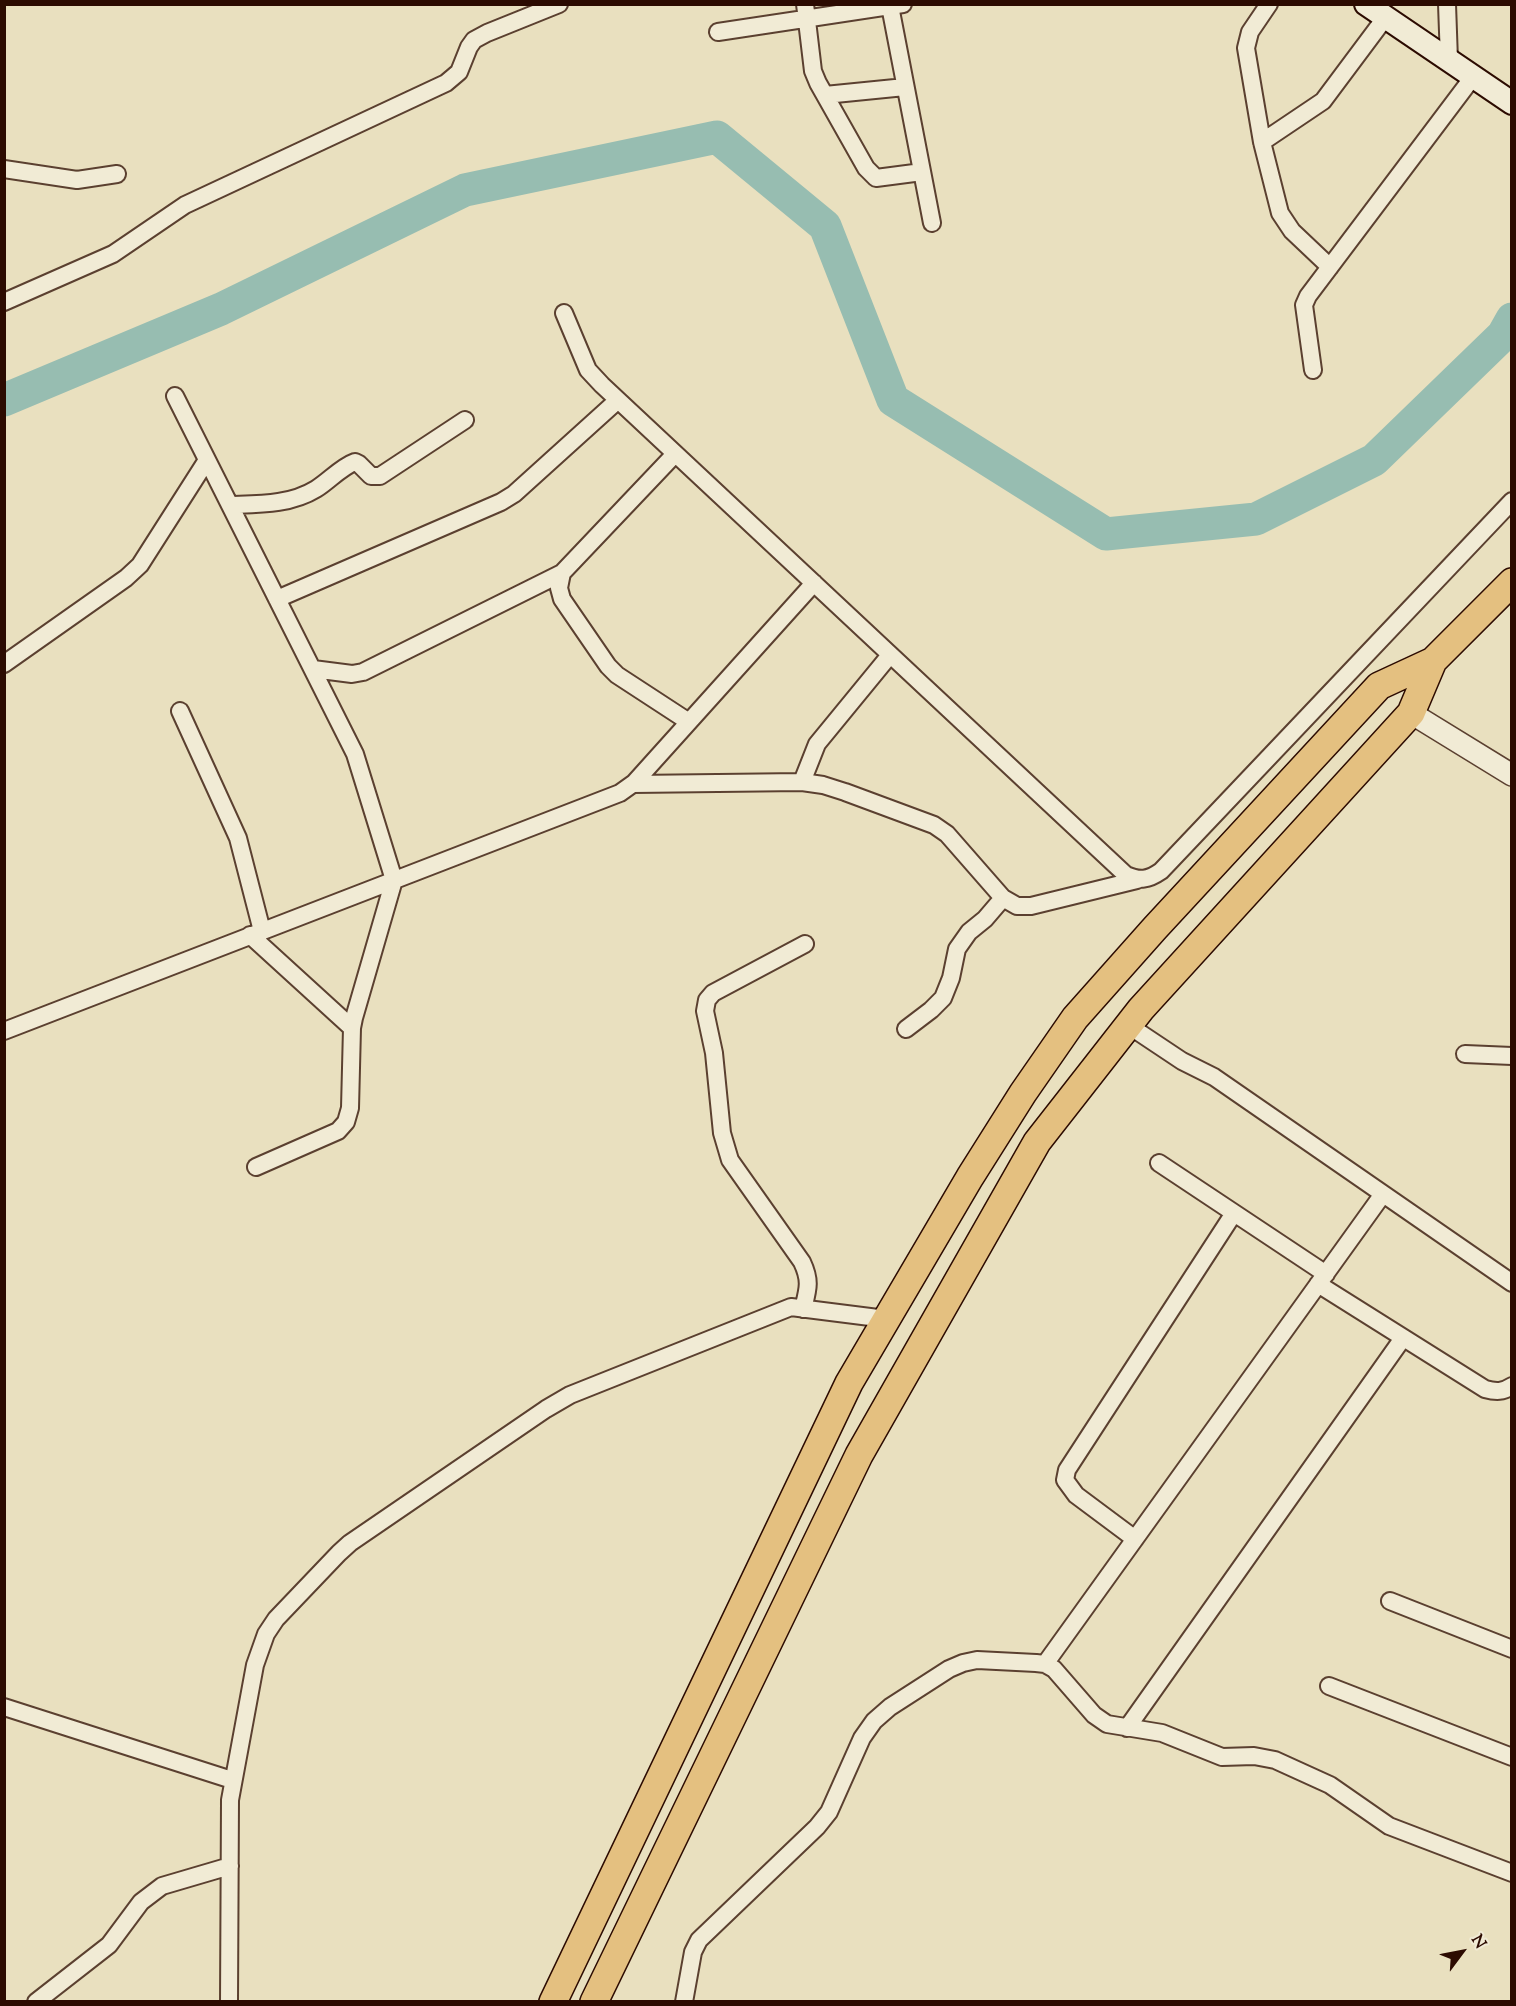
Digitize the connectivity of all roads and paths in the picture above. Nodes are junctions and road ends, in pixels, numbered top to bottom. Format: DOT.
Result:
graph roads {
  1 [pos="559,4"];
  2 [pos="1269,4"];
  3 [pos="1366,4"];
  4 [pos="1447,4"];
  5 [pos="896,5"];
  6 [pos="806,12"];
  7 [pos="1389,15"];
  8 [pos="718,32"];
  9 [pos="1449,60"];
  10 [pos="1473,77"];
  11 [pos="905,87"];
  12 [pos="825,95"];
  13 [pos="1512,103"];
  14 [pos="1262,142"];
  15 [pos="4,169"];
  16 [pos="922,172"];
  17 [pos="117,174"];
  18 [pos="932,223"];
  19 [pos="1330,267"];
  20 [pos="4,302"];
  21 [pos="564,313"];
  22 [pos="1313,370"];
  23 [pos="175,396"];
  24 [pos="618,400"];
  25 [pos="465,420"];
  26 [pos="675,454"];
  27 [pos="207,460"];
  28 [pos="1512,501"];
  29 [pos="230,505"];
  30 [pos="562,573"];
  31 [pos="1512,582"];
  32 [pos="814,584"];
  33 [pos="277,599"];
  34 [pos="890,655"];
  35 [pos="1432,661"];
  36 [pos="4,664"];
  37 [pos="313,669"];
  38 [pos="180,711"];
  39 [pos="1411,713"];
  40 [pos="689,722"];
  41 [pos="1512,775"];
  42 [pos="802,782"];
  43 [pos="633,784"];
  44 [pos="394,879"];
  45 [pos="1137,880"];
  46 [pos="1003,898"];
  47 [pos="256,933"];
  48 [pos="805,944"];
  49 [pos="1128,1025"];
  50 [pos="352,1028"];
  51 [pos="906,1029"];
  52 [pos="4,1031"];
  53 [pos="1465,1054"];
  54 [pos="1512,1056"];
  55 [pos="1160,1163"];
  56 [pos="256,1167"];
  57 [pos="1383,1194"];
  58 [pos="1234,1213"];
  59 [pos="1322,1279"];
  60 [pos="1512,1283"];
  61 [pos="803,1309"];
  62 [pos="886,1320"];
  63 [pos="1403,1338"];
  64 [pos="1512,1386"];
  65 [pos="1135,1539"];
  66 [pos="1390,1601"];
  67 [pos="1512,1649"];
  68 [pos="1045,1664"];
  69 [pos="1329,1686"];
  70 [pos="4,1707"];
  71 [pos="1127,1728"];
  72 [pos="1512,1757"];
  73 [pos="232,1780"];
  74 [pos="230,1866"];
  75 [pos="1512,1873"];
  76 [pos="36,2001"];
  77 [pos="229,2001"];
  78 [pos="553,2001"];
  79 [pos="594,2001"];
  80 [pos="684,2001"];
  1 -- 20 [label="street"];
  2 -- 14 [label="street"];
  3 -- 7 [label="main road"];
  4 -- 9 [label="street"];
  5 -- 6 [label="street"];
  5 -- 11 [label="street"];
  6 -- 8 [label="street"];
  6 -- 12 [label="street"];
  7 -- 9 [label="main road"];
  7 -- 14 [label="street"];
  9 -- 10 [label="main road"];
  10 -- 13 [label="main road"];
  10 -- 19 [label="street"];
  11 -- 12 [label="street"];
  11 -- 16 [label="street"];
  12 -- 16 [label="street"];
  14 -- 19 [label="street"];
  15 -- 17 [label="street"];
  16 -- 18 [label="street"];
  19 -- 22 [label="street"];
  21 -- 24 [label="street"];
  23 -- 27 [label="street"];
  24 -- 26 [label="street"];
  24 -- 33 [label="street"];
  25 -- 29 [label="street"];
  26 -- 30 [label="street"];
  26 -- 32 [label="street"];
  27 -- 29 [label="street"];
  27 -- 36 [label="street"];
  28 -- 45 [label="street"];
  29 -- 33 [label="street"];
  30 -- 37 [label="street"];
  30 -- 40 [label="street"];
  31 -- 35 [label="highway"];
  32 -- 34 [label="street"];
  32 -- 40 [label="street"];
  33 -- 37 [label="street"];
  34 -- 42 [label="street"];
  34 -- 45 [label="street"];
  35 -- 39 [label="highway"];
  35 -- 62 [label="highway"];
  37 -- 44 [label="street"];
  38 -- 47 [label="street"];
  39 -- 41 [label="street"];
  39 -- 49 [label="highway"];
  40 -- 43 [label="street"];
  42 -- 43 [label="street"];
  42 -- 46 [label="street"];
  43 -- 44 [label="street"];
  44 -- 47 [label="street"];
  44 -- 50 [label="street"];
  45 -- 46 [label="street"];
  46 -- 51 [label="street"];
  47 -- 50 [label="street"];
  47 -- 52 [label="street"];
  48 -- 61 [label="street"];
  49 -- 57 [label="street"];
  49 -- 79 [label="highway"];
  50 -- 56 [label="street"];
  53 -- 54 [label="street"];
  55 -- 58 [label="street"];
  57 -- 59 [label="street"];
  57 -- 60 [label="street"];
  58 -- 59 [label="street"];
  58 -- 65 [label="street"];
  59 -- 63 [label="street"];
  59 -- 65 [label="street"];
  61 -- 62 [label="street"];
  61 -- 73 [label="street"];
  62 -- 78 [label="highway"];
  63 -- 64 [label="street"];
  63 -- 71 [label="street"];
  65 -- 68 [label="street"];
  66 -- 67 [label="street"];
  68 -- 71 [label="street"];
  68 -- 80 [label="street"];
  69 -- 72 [label="street"];
  70 -- 73 [label="street"];
  71 -- 75 [label="street"];
  73 -- 74 [label="street"];
  74 -- 76 [label="street"];
  74 -- 77 [label="street"];
}
